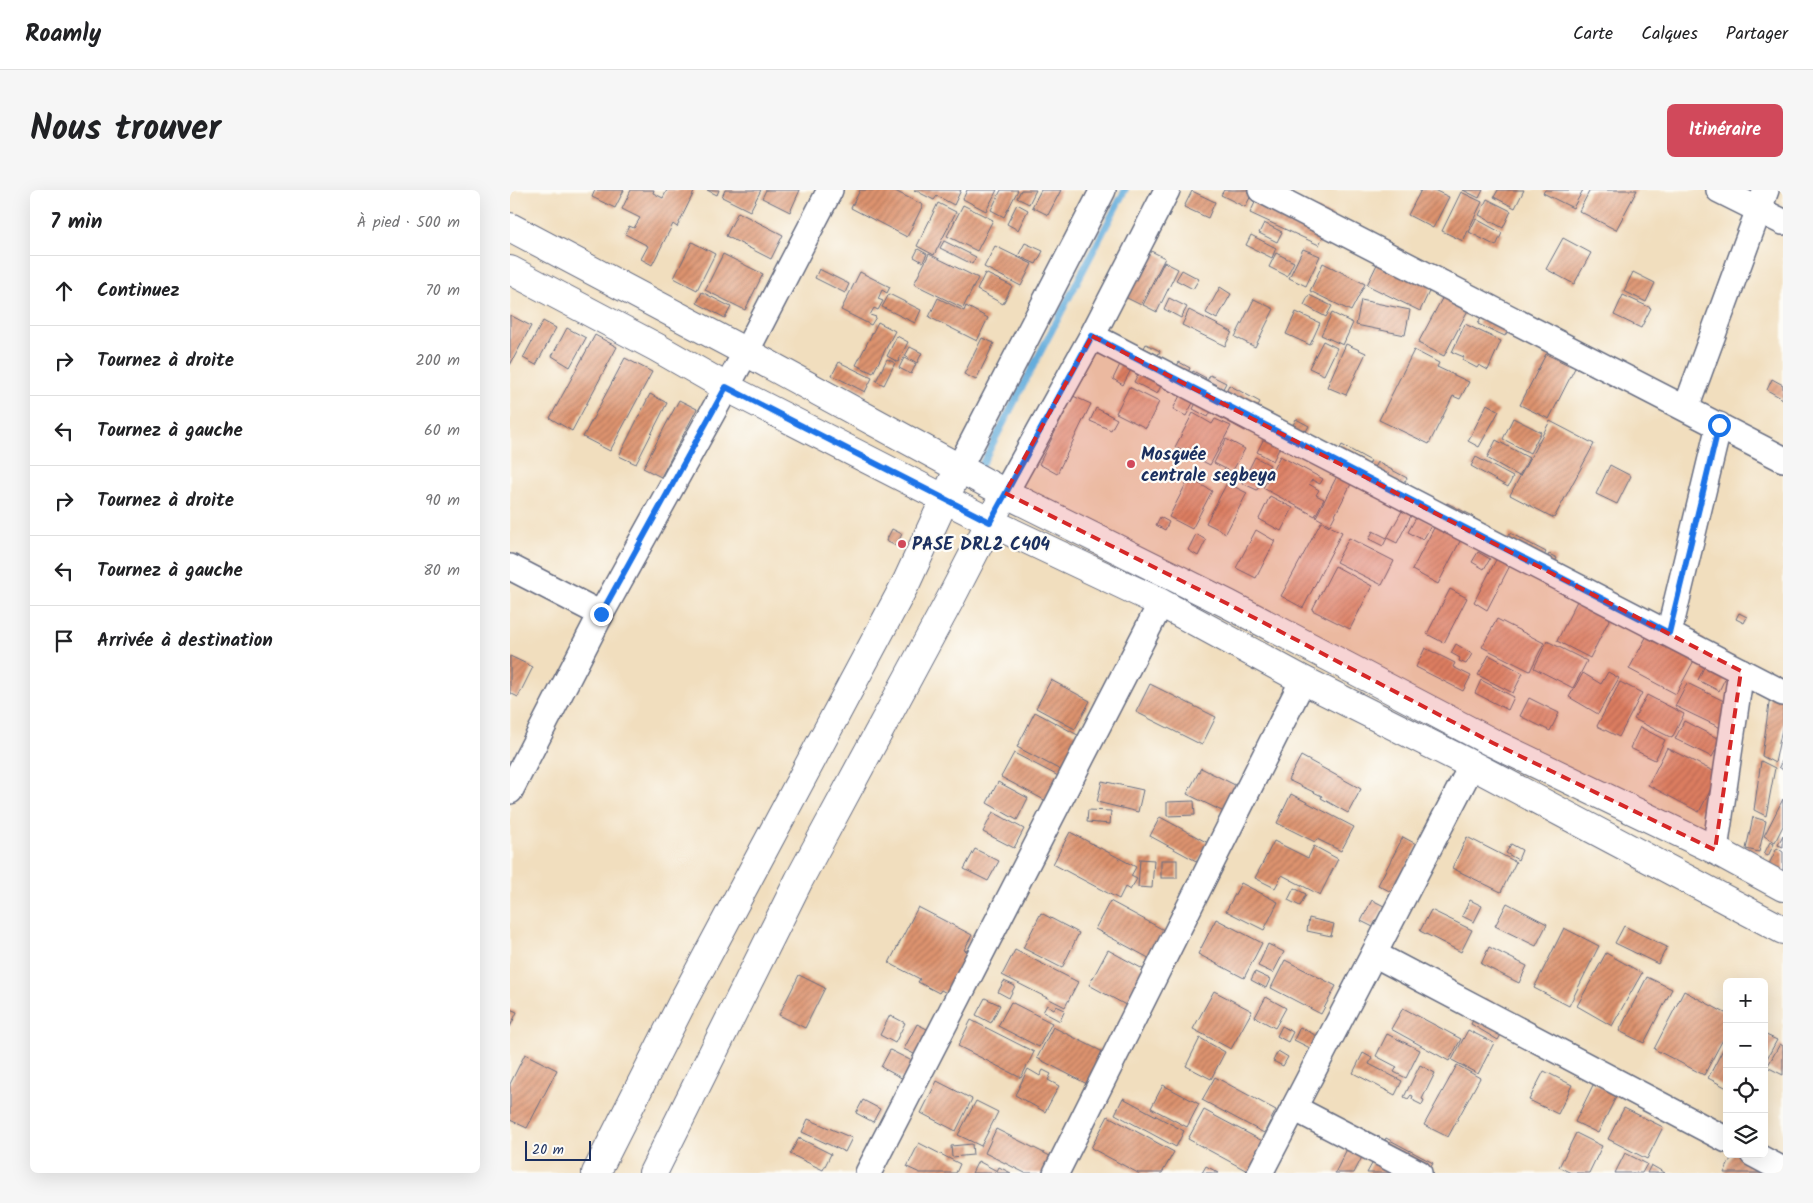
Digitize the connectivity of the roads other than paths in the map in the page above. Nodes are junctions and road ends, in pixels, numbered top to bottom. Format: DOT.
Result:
graph roads {
  1 [pos="830,190"];
  2 [pos="1103,190"];
  3 [pos="1167,190"];
  4 [pos="1262,190"];
  5 [pos="1719,190"];
  6 [pos="1762,199"];
  7 [pos="1783,222"];
  8 [pos="510,227"];
  9 [pos="510,270"];
  10 [pos="1092,336"];
  11 [pos="746,352"];
  12 [pos="726,387"];
  13 [pos="1686,408"];
  14 [pos="1719,425"];
  15 [pos="1783,459"];
  16 [pos="959,468"];
  17 [pos="1004,493"];
  18 [pos="945,499"];
  19 [pos="990,522"];
  20 [pos="510,566"];
  21 [pos="1161,603"];
  22 [pos="601,614"];
  23 [pos="1669,633"];
  24 [pos="1741,671"];
  25 [pos="1302,680"];
  26 [pos="1783,692"];
  27 [pos="1472,765"];
  28 [pos="510,791"];
  29 [pos="1714,850"];
  30 [pos="1783,887"];
  31 [pos="1783,930"];
  32 [pos="1374,954"];
  33 [pos="1294,1108"];
  34 [pos="1723,1138"];
  35 [pos="1760,1158"];
  36 [pos="1783,1170"];
  37 [pos="596,1173"];
  38 [pos="653,1173"];
  39 [pos="868,1173"];
  40 [pos="1056,1173"];
  41 [pos="1260,1173"];
  42 [pos="1419,1173"];
  1 -- 11 [label="street"];
  2 -- 16 [label="street"];
  3 -- 10 [label="street"];
  4 -- 13 [label="street"];
  5 -- 6 [label="street"];
  6 -- 7 [label="street"];
  6 -- 13 [label="street"];
  8 -- 11 [label="main road"];
  9 -- 12 [label="main road"];
  10 -- 17 [label="street"];
  10 -- 23 [label="street"];
  11 -- 12 [label="street"];
  11 -- 16 [label="main road"];
  12 -- 18 [label="main road"];
  12 -- 22 [label="street"];
  13 -- 14 [label="street"];
  14 -- 15 [label="street"];
  14 -- 23 [label="street"];
  16 -- 17 [label="main road"];
  16 -- 18 [label="main road"];
  17 -- 19 [label="main road"];
  17 -- 29 [label="main road"];
  18 -- 19 [label="main road"];
  18 -- 37 [label="main road"];
  19 -- 21 [label="main road"];
  19 -- 38 [label="main road"];
  20 -- 22 [label="street"];
  21 -- 25 [label="main road"];
  21 -- 39 [label="street"];
  22 -- 28 [label="street"];
  23 -- 24 [label="street"];
  24 -- 26 [label="street"];
  24 -- 29 [label="street"];
  25 -- 27 [label="main road"];
  25 -- 40 [label="street"];
  27 -- 31 [label="main road"];
  27 -- 32 [label="street"];
  29 -- 30 [label="main road"];
  32 -- 33 [label="street"];
  32 -- 34 [label="street"];
  33 -- 41 [label="street"];
  33 -- 42 [label="street"];
  35 -- 36 [label="street"];
}
